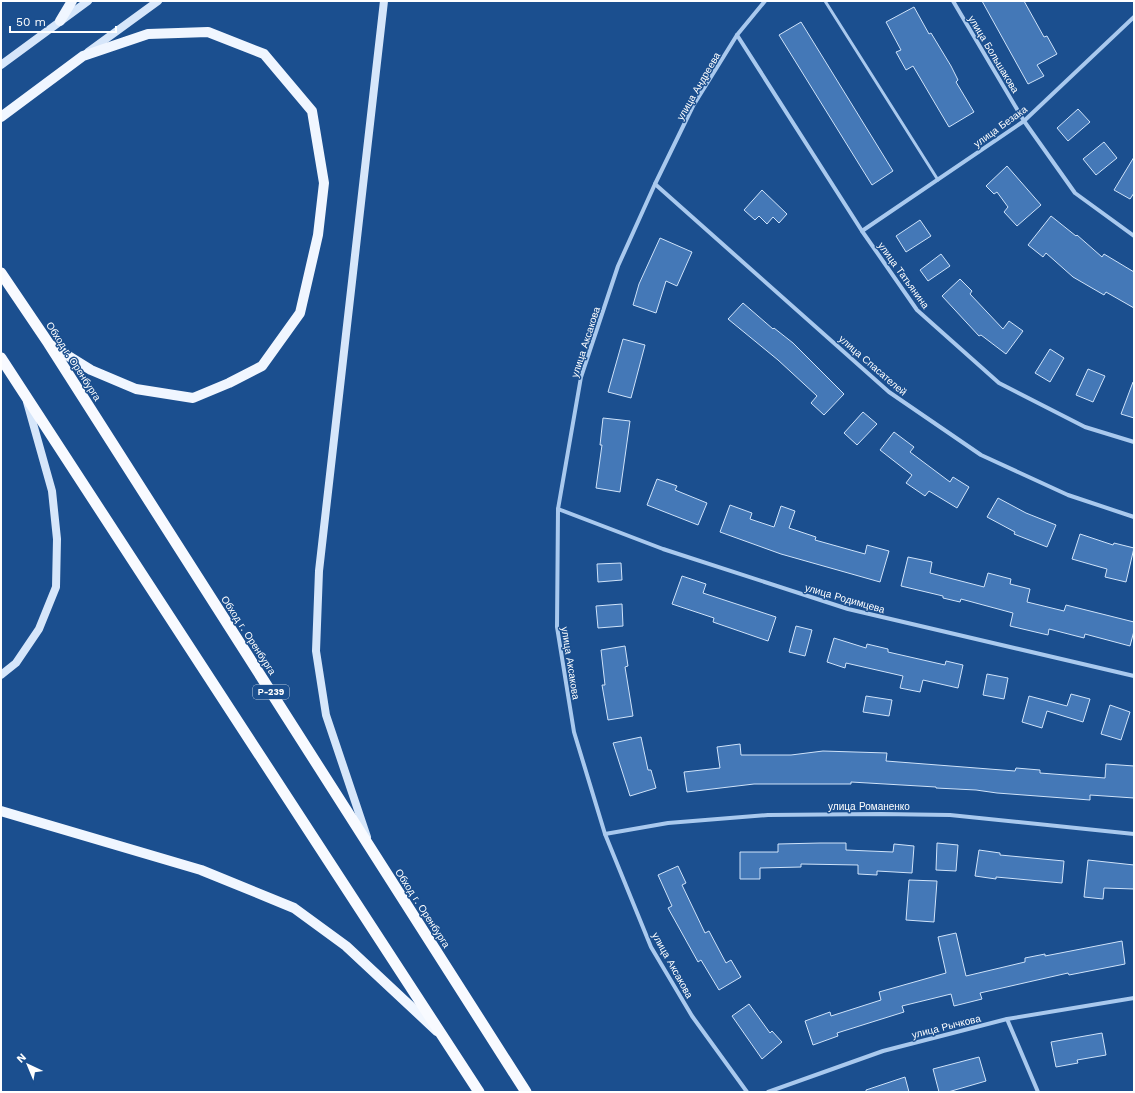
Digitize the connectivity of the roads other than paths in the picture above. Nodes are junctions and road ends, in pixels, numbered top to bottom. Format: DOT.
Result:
graph roads {
  1 [pos="72,1"];
  2 [pos="88,1"];
  3 [pos="158,1"];
  4 [pos="384,1"];
  5 [pos="765,1"];
  6 [pos="825,1"];
  7 [pos="953,1"];
  8 [pos="1134,17"];
  9 [pos="60,21"];
  10 [pos="737,35"];
  11 [pos="83,56"];
  12 [pos="1,65"];
  13 [pos="1,117"];
  14 [pos="1024,121"];
  15 [pos="938,180"];
  16 [pos="655,184"];
  17 [pos="862,231"];
  18 [pos="1134,236"];
  19 [pos="1,273"];
  20 [pos="49,344"];
  21 [pos="1,358"];
  22 [pos="26,397"];
  23 [pos="1134,442"];
  24 [pos="558,508"];
  25 [pos="1134,517"];
  26 [pos="1,676"];
  27 [pos="1134,676"];
  28 [pos="1,811"];
  29 [pos="605,834"];
  30 [pos="1134,834"];
  31 [pos="370,848"];
  32 [pos="1134,998"];
  33 [pos="1007,1019"];
  34 [pos="446,1040"];
  35 [pos="480,1092"];
  36 [pos="526,1092"];
  37 [pos="747,1092"];
  38 [pos="768,1092"];
  39 [pos="1038,1092"];
  1 -- 9 [label="main road"];
  2 -- 9 [label="main road"];
  3 -- 11 [label="main road"];
  4 -- 31 [label="main road"];
  5 -- 10 [label="street, улица Андреева"];
  6 -- 15 [label="lane"];
  7 -- 14 [label="street, улица Большакова"];
  8 -- 14 [label="street, улица Безака"];
  9 -- 12 [label="main road"];
  10 -- 16 [label="street, улица Андреева"];
  10 -- 17 [label="street, улица Татьянина"];
  11 -- 13 [label="main road"];
  11 -- 20 [label="main road"];
  14 -- 15 [label="street, улица Безака"];
  14 -- 18 [label="street, улица Большакова"];
  15 -- 17 [label="street, улица Безака"];
  16 -- 24 [label="street, улица Аксакова"];
  16 -- 25 [label="street, улица Спасателей"];
  17 -- 23 [label="street, улица Татьянина"];
  19 -- 20 [label="highway, Обход г. Оренбурга / Р-239"];
  20 -- 31 [label="highway, Обход г. Оренбурга / Р-239"];
  21 -- 22 [label="highway"];
  22 -- 26 [label="main road"];
  22 -- 34 [label="highway"];
  24 -- 27 [label="street, улица Родимцева"];
  24 -- 29 [label="street, улица Аксакова"];
  28 -- 34 [label="main road"];
  29 -- 30 [label="street, улица Романенко"];
  29 -- 37 [label="street, улица Аксакова"];
  31 -- 36 [label="highway, Обход г. Оренбурга / Р-239"];
  32 -- 33 [label="street, улица Рычкова"];
  33 -- 38 [label="street, улица Рычкова"];
  33 -- 39 [label="street"];
  34 -- 35 [label="highway"];
}
